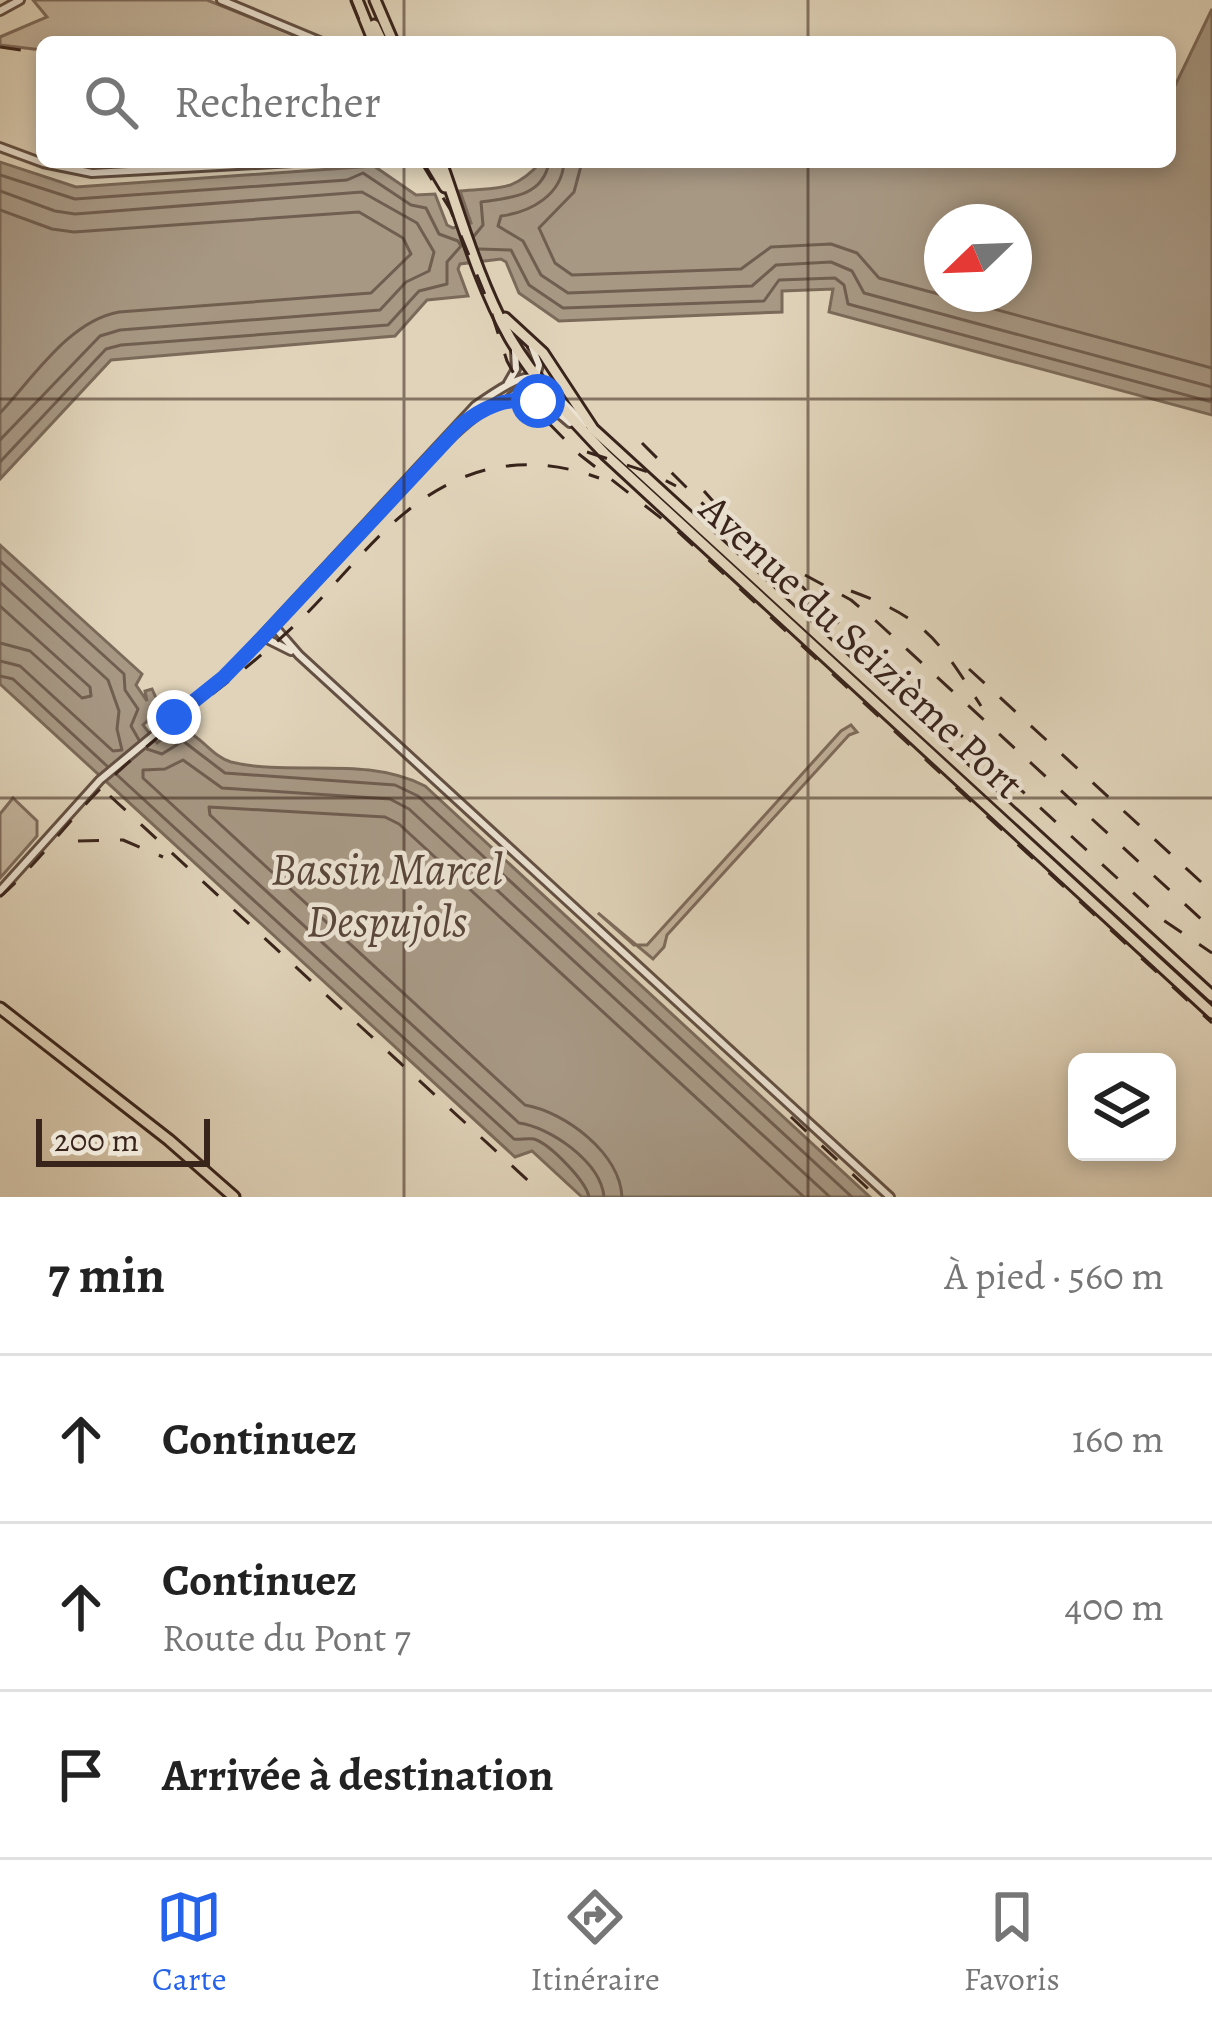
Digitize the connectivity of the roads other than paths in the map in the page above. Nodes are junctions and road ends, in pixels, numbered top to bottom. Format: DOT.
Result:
graph roads {
  1 [pos="20,0"];
  2 [pos="220,0"];
  3 [pos="376,0"];
  4 [pos="362,3"];
  5 [pos="0,11"];
  6 [pos="307,36"];
  7 [pos="376,36"];
  8 [pos="391,36"];
  9 [pos="0,147"];
  10 [pos="36,160"];
  11 [pos="68,168"];
  12 [pos="184,168"];
  13 [pos="439,168"];
  14 [pos="494,304"];
  15 [pos="501,320"];
  16 [pos="523,338"];
  17 [pos="536,377"];
  18 [pos="500,389"];
  19 [pos="497,404"];
  20 [pos="593,429"];
  21 [pos="606,455"];
  22 [pos="419,466"];
  23 [pos="273,625"];
  24 [pos="263,637"];
  25 [pos="299,655"];
  26 [pos="0,891"];
  27 [pos="1212,996"];
  28 [pos="0,1008"];
  29 [pos="1212,1013"];
  30 [pos="234,1197"];
  31 [pos="890,1197"];
  1 -- 5 [label="street"];
  2 -- 6 [label="street"];
  3 -- 8 [label="main road"];
  4 -- 7 [label="main road"];
  9 -- 10 [label="street"];
  11 -- 12 [label="street"];
  13 -- 14 [label="main road, Avenue du Seizième Port"];
  14 -- 15 [label="main road, Avenue du Seizième Port"];
  14 -- 16 [label="main road, Avenue du Seizième Port"];
  15 -- 17 [label="main road, Avenue du Seizième Port"];
  15 -- 18 [label="street"];
  16 -- 17 [label="street"];
  16 -- 20 [label="main road, Avenue du Seizième Port"];
  17 -- 18 [label="street"];
  17 -- 19 [label="street"];
  17 -- 20 [label="street"];
  17 -- 21 [label="main road, Avenue du Seizième Port"];
  18 -- 22 [label="street"];
  19 -- 21 [label="street"];
  19 -- 22 [label="street"];
  20 -- 27 [label="main road, Avenue du Seizième Port"];
  21 -- 29 [label="main road, Avenue du Seizième Port"];
  22 -- 23 [label="street"];
  23 -- 24 [label="street"];
  23 -- 25 [label="street"];
  24 -- 25 [label="street"];
  24 -- 26 [label="street"];
  25 -- 31 [label="street"];
  28 -- 30 [label="main road"];
}
